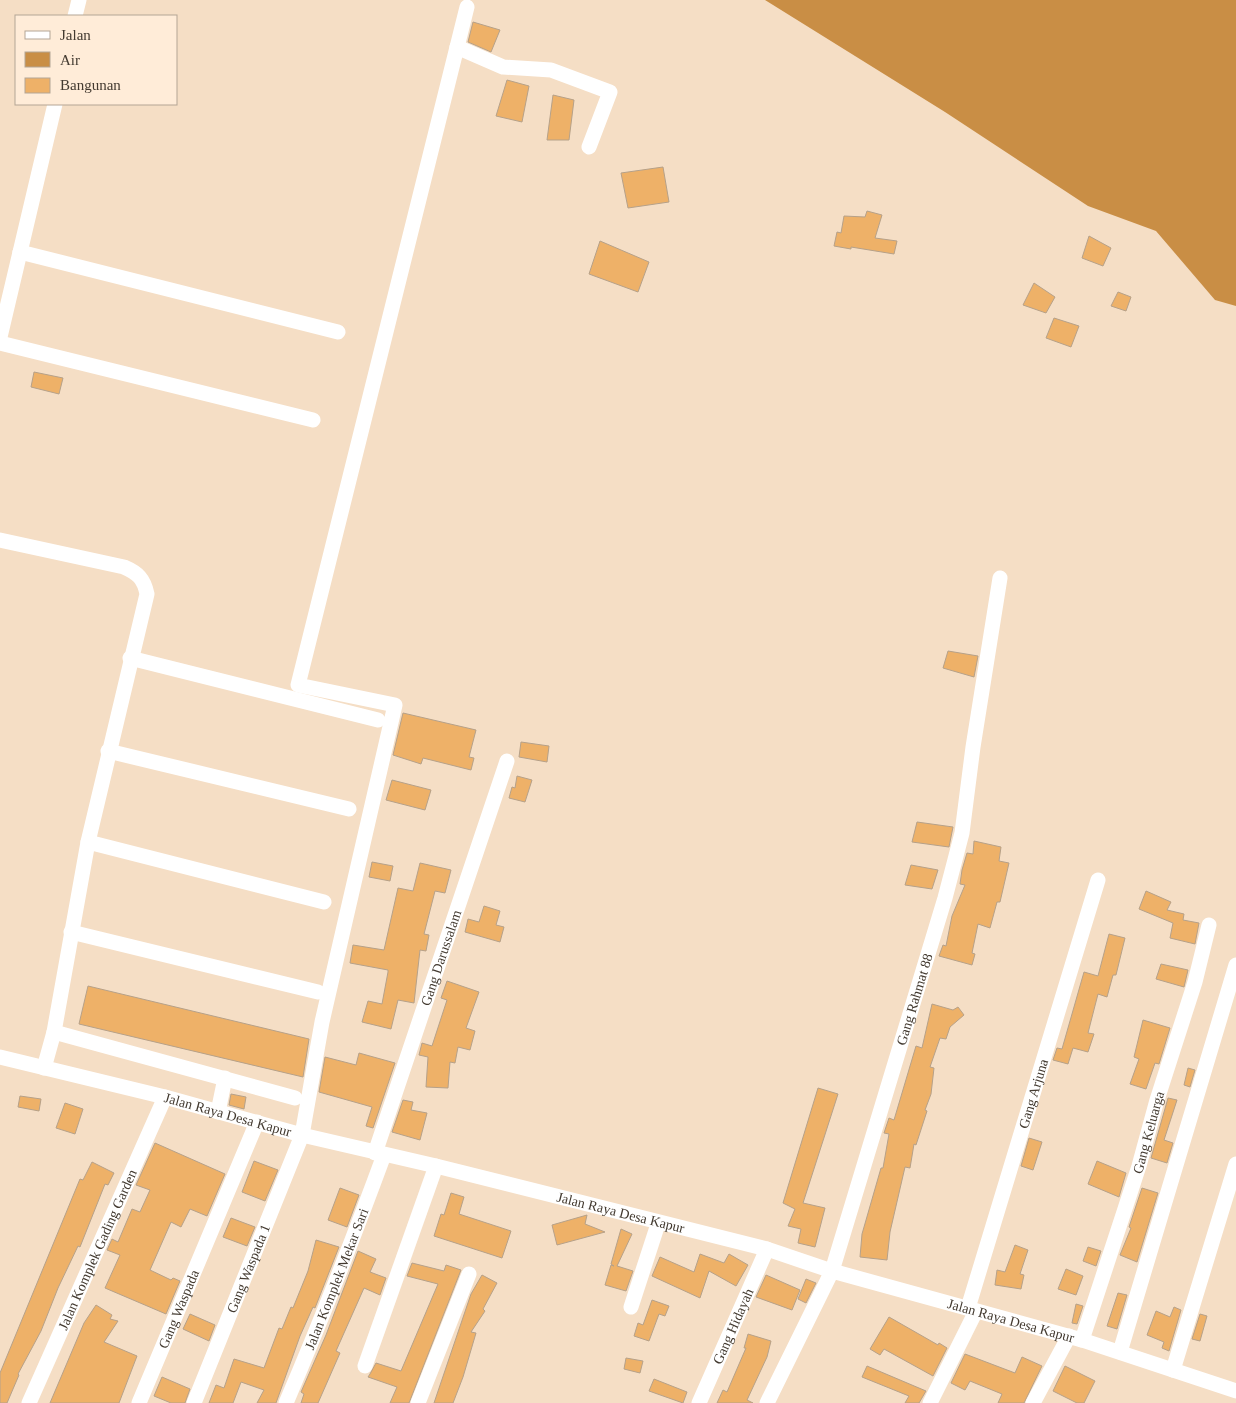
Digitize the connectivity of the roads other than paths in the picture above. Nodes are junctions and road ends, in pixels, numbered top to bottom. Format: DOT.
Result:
graph roads {
  1 [pos="79,0"];
  2 [pos="467,7"];
  3 [pos="75,15"];
  4 [pos="457,48"];
  5 [pos="55,105"];
  6 [pos="589,147"];
  7 [pos="20,252"];
  8 [pos="338,332"];
  9 [pos="0,336"];
  10 [pos="0,343"];
  11 [pos="313,420"];
  12 [pos="0,540"];
  13 [pos="1000,578"];
  14 [pos="130,658"];
  15 [pos="378,720"];
  16 [pos="108,751"];
  17 [pos="507,761"];
  18 [pos="349,809"];
  19 [pos="88,842"];
  20 [pos="1098,880"];
  21 [pos="324,902"];
  22 [pos="1209,925"];
  23 [pos="71,932"];
  24 [pos="1236,965"];
  25 [pos="318,992"];
  26 [pos="54,1032"];
  27 [pos="0,1057"];
  28 [pos="44,1068"];
  29 [pos="225,1078"];
  30 [pos="165,1097"];
  31 [pos="295,1098"];
  32 [pos="218,1112"];
  33 [pos="257,1122"];
  34 [pos="302,1135"];
  35 [pos="380,1154"];
  36 [pos="1236,1164"];
  37 [pos="436,1166"];
  38 [pos="658,1224"];
  39 [pos="767,1249"];
  40 [pos="832,1271"];
  41 [pos="469,1274"];
  42 [pos="631,1307"];
  43 [pos="972,1310"];
  44 [pos="1076,1338"];
  45 [pos="1120,1352"];
  46 [pos="365,1366"];
  47 [pos="1173,1370"];
  48 [pos="1236,1391"];
  49 [pos="29,1403"];
  50 [pos="139,1403"];
  51 [pos="194,1403"];
  52 [pos="286,1403"];
  53 [pos="418,1403"];
  54 [pos="699,1403"];
  55 [pos="767,1403"];
  56 [pos="930,1403"];
  57 [pos="1033,1403"];
  1 -- 3 [label="street"];
  2 -- 4 [label="street"];
  4 -- 6 [label="street"];
  4 -- 34 [label="street, Gang Waspada 1"];
  5 -- 7 [label="street"];
  7 -- 8 [label="street"];
  7 -- 9 [label="street"];
  10 -- 11 [label="street"];
  12 -- 14 [label="street"];
  13 -- 40 [label="street, Gang Rahmat 88"];
  14 -- 15 [label="street"];
  14 -- 16 [label="street"];
  16 -- 18 [label="street"];
  16 -- 19 [label="street"];
  17 -- 35 [label="street, Gang Darussalam"];
  19 -- 21 [label="street"];
  19 -- 23 [label="street"];
  20 -- 43 [label="street, Gang Arjuna"];
  22 -- 44 [label="street, Gang Keluarga"];
  23 -- 25 [label="street"];
  23 -- 26 [label="street"];
  24 -- 45 [label="street"];
  26 -- 28 [label="street"];
  26 -- 29 [label="street"];
  27 -- 28 [label="street, Jalan Raya Desa Kapur"];
  28 -- 30 [label="street, Jalan Raya Desa Kapur"];
  29 -- 31 [label="street"];
  29 -- 32 [label="street"];
  30 -- 32 [label="street, Jalan Raya Desa Kapur"];
  30 -- 49 [label="street, Jalan Komplek Gading Garden"];
  32 -- 33 [label="street, Jalan Raya Desa Kapur"];
  33 -- 34 [label="street, Jalan Raya Desa Kapur"];
  33 -- 50 [label="street, Gang Waspada"];
  34 -- 35 [label="street, Jalan Raya Desa Kapur"];
  34 -- 51 [label="street, Gang Waspada 1"];
  35 -- 37 [label="street, Jalan Raya Desa Kapur"];
  35 -- 52 [label="street, Jalan Komplek Mekar Sari"];
  36 -- 47 [label="street"];
  37 -- 38 [label="street, Jalan Raya Desa Kapur"];
  37 -- 46 [label="street"];
  38 -- 39 [label="street, Jalan Raya Desa Kapur"];
  38 -- 42 [label="street"];
  39 -- 40 [label="street, Jalan Raya Desa Kapur"];
  39 -- 54 [label="street, Gang Hidayah"];
  40 -- 43 [label="street, Jalan Raya Desa Kapur"];
  40 -- 55 [label="street, Gang Rahmat 88"];
  41 -- 53 [label="street"];
  43 -- 44 [label="street, Jalan Raya Desa Kapur"];
  43 -- 56 [label="street, Gang Arjuna"];
  44 -- 45 [label="street, Jalan Raya Desa Kapur"];
  44 -- 57 [label="street, Gang Keluarga"];
  45 -- 47 [label="street, Jalan Raya Desa Kapur"];
  47 -- 48 [label="street, Jalan Raya Desa Kapur"];
}
